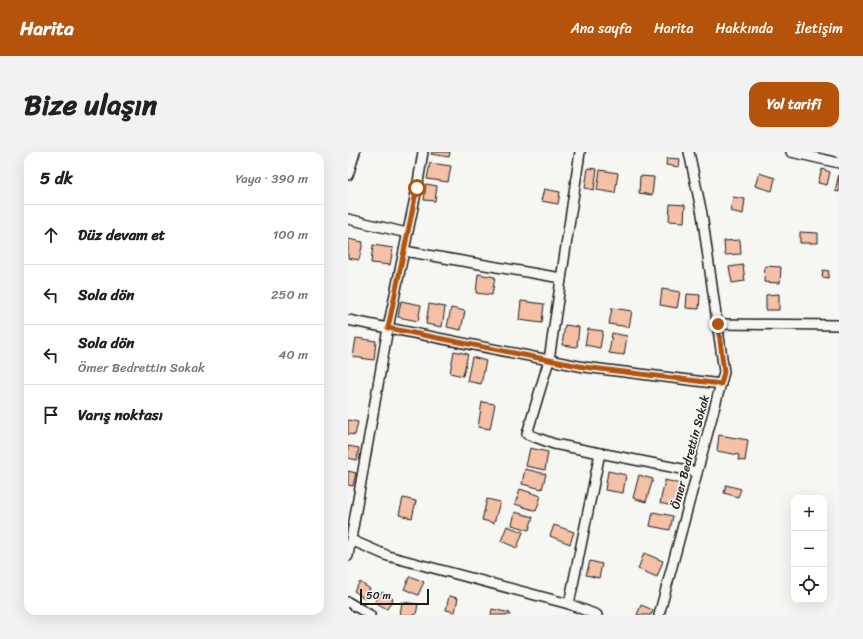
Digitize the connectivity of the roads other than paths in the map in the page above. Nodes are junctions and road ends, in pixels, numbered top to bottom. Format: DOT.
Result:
graph roads {
  1 [pos="355,152"];
  2 [pos="423,152"];
  3 [pos="580,152"];
  4 [pos="689,152"];
  5 [pos="790,152"];
  6 [pos="839,163"];
  7 [pos="348,176"];
  8 [pos="348,219"];
  9 [pos="408,233"];
  10 [pos="404,251"];
  11 [pos="561,278"];
  12 [pos="348,320"];
  13 [pos="718,324"];
  14 [pos="839,325"];
  15 [pos="388,328"];
  16 [pos="549,360"];
  17 [pos="721,384"];
  18 [pos="600,453"];
  19 [pos="697,472"];
  20 [pos="351,540"];
  21 [pos="348,556"];
  22 [pos="348,602"];
  23 [pos="569,604"];
  24 [pos="370,615"];
  25 [pos="597,615"];
  26 [pos="659,615"];
  1 -- 7 [label="street"];
  2 -- 9 [label="street"];
  3 -- 11 [label="street"];
  4 -- 13 [label="street, Ömer Bedrettin Sokak"];
  5 -- 6 [label="street"];
  8 -- 9 [label="street"];
  9 -- 10 [label="street"];
  10 -- 11 [label="street"];
  10 -- 15 [label="street"];
  11 -- 16 [label="street"];
  12 -- 15 [label="street"];
  13 -- 14 [label="street"];
  13 -- 17 [label="street, Ömer Bedrettin Sokak"];
  15 -- 16 [label="street"];
  15 -- 20 [label="street"];
  16 -- 17 [label="street"];
  16 -- 18 [label="street"];
  17 -- 19 [label="street, Ömer Bedrettin Sokak"];
  18 -- 19 [label="street"];
  18 -- 23 [label="street"];
  19 -- 26 [label="street, Ömer Bedrettin Sokak"];
  20 -- 21 [label="street"];
  20 -- 23 [label="street"];
  22 -- 24 [label="street"];
  23 -- 25 [label="street"];
}
